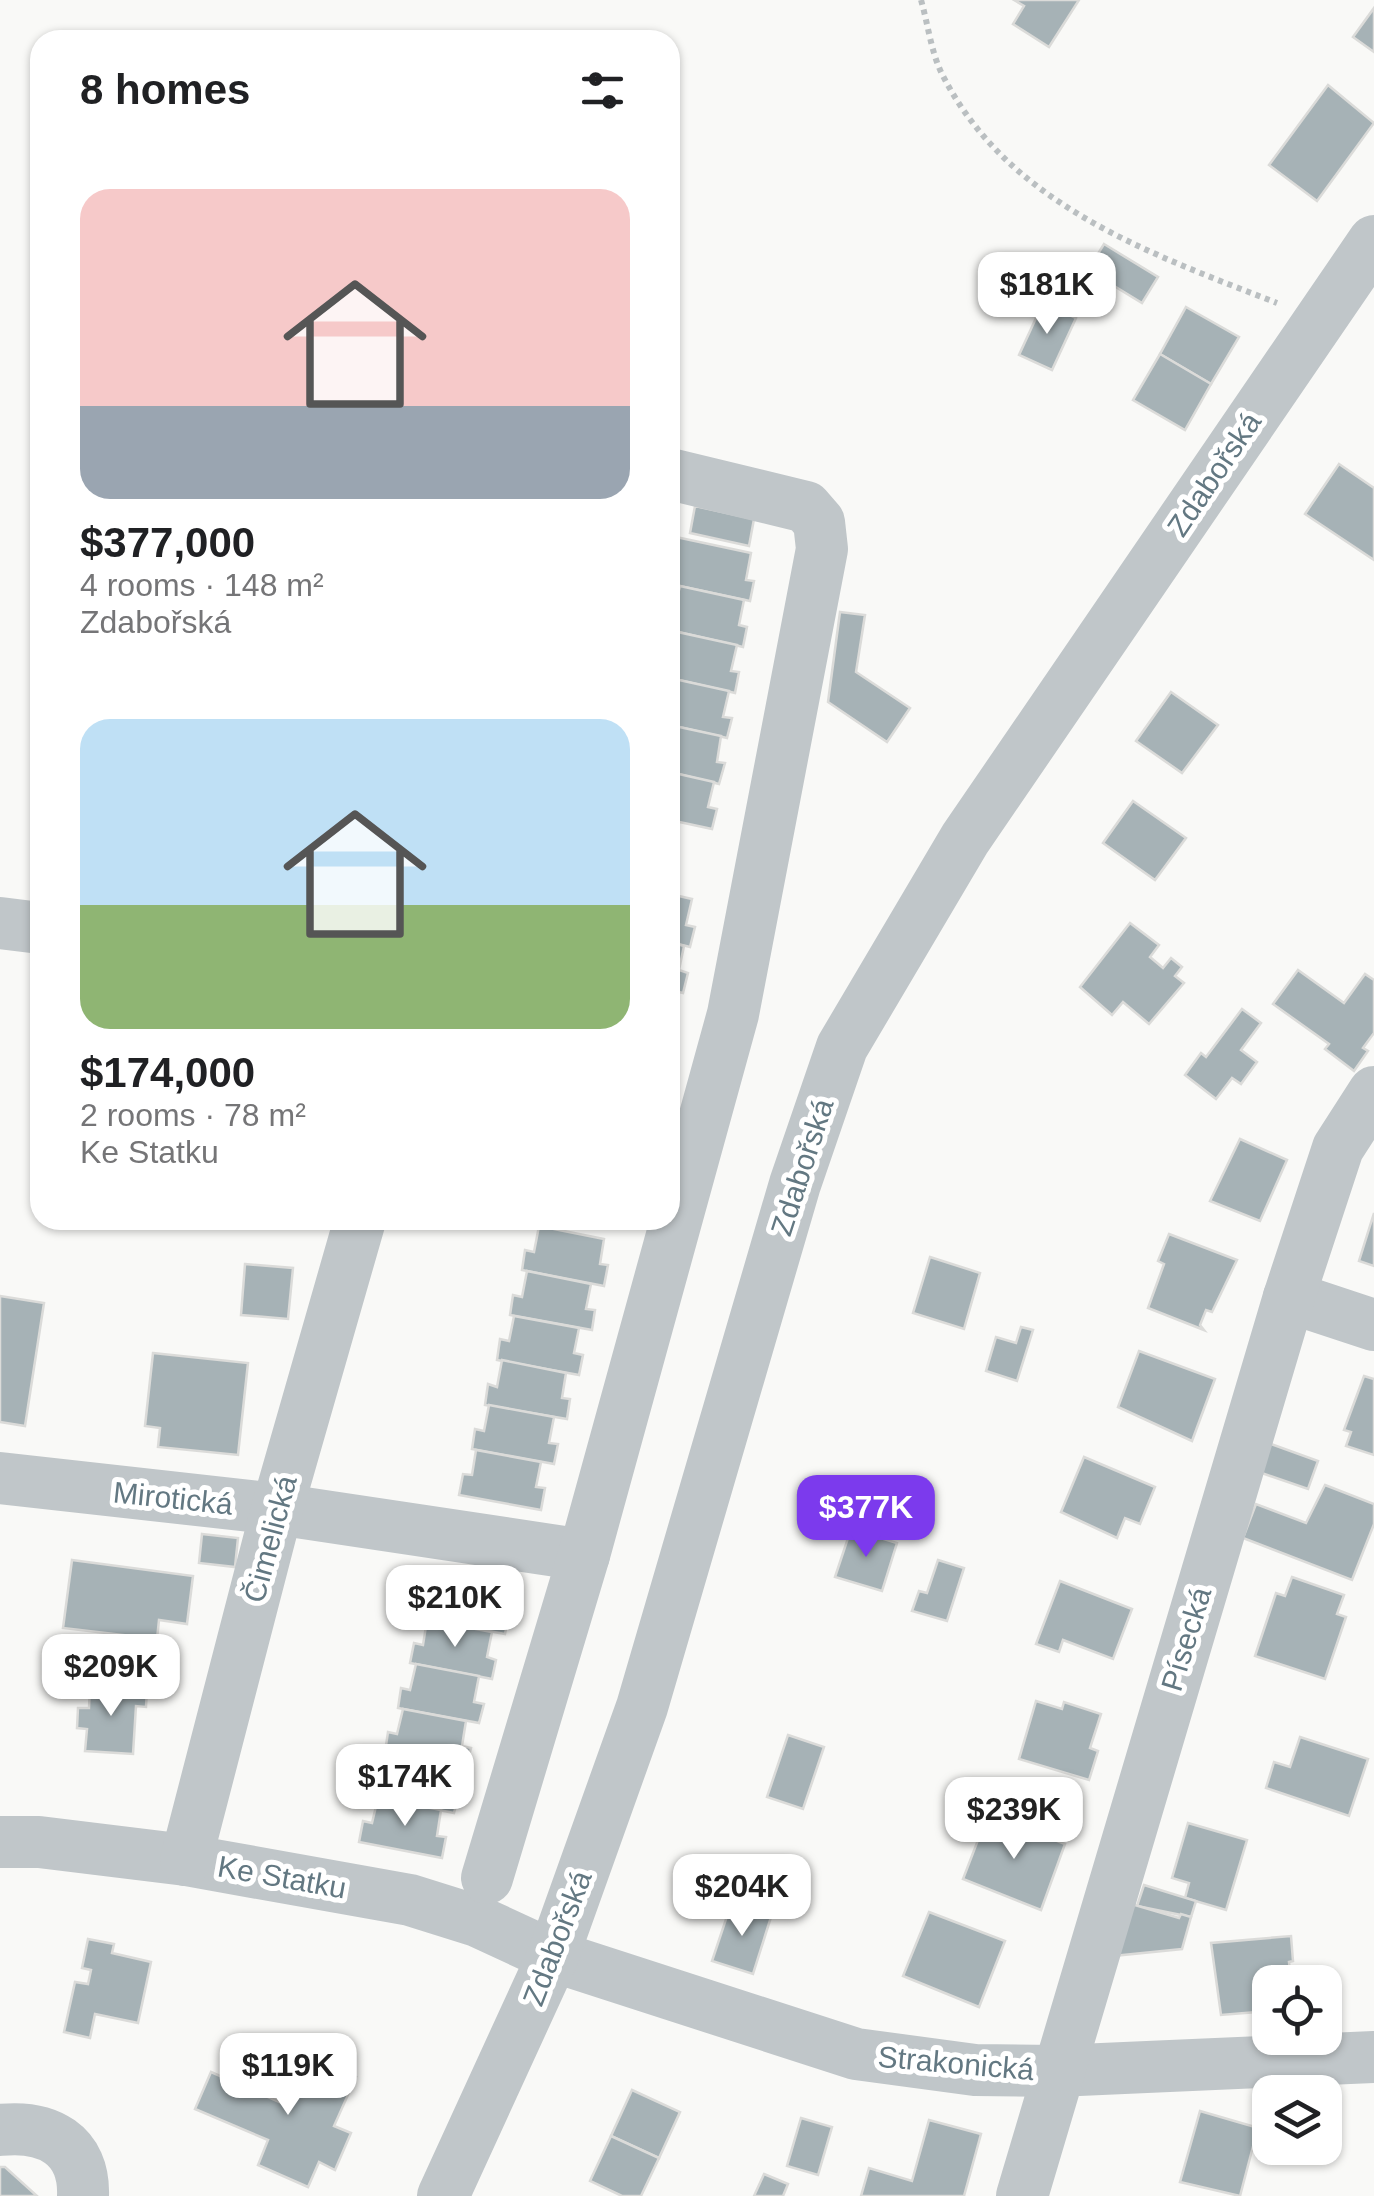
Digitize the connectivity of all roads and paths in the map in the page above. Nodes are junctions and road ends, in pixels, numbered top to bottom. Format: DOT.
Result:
graph roads {
  1 [pos="921,0"];
  2 [pos="1374,241"];
  3 [pos="1319,320"];
  4 [pos="680,476"];
  5 [pos="0,923"];
  6 [pos="30,927"];
  7 [pos="1374,1092"];
  8 [pos="680,1206"];
  9 [pos="357,1230"];
  10 [pos="674,1230"];
  11 [pos="1288,1297"];
  12 [pos="1374,1325"];
  13 [pos="0,1478"];
  14 [pos="276,1509"];
  15 [pos="584,1555"];
  16 [pos="0,1842"];
  17 [pos="186,1860"];
  18 [pos="487,1878"];
  19 [pos="552,1956"];
  20 [pos="1374,2057"];
  21 [pos="1056,2071"];
  22 [pos="0,2130"];
  23 [pos="83,2196"];
  24 [pos="443,2196"];
  25 [pos="1022,2196"];
  1 -- 3 [label="path"];
  2 -- 3 [label="street, Zdabořská"];
  3 -- 19 [label="street, Zdabořská"];
  4 -- 8 [label="street"];
  5 -- 6 [label="street"];
  7 -- 11 [label="street, Písecká"];
  9 -- 14 [label="street, Čimelická"];
  10 -- 15 [label="street"];
  11 -- 12 [label="street"];
  11 -- 21 [label="street, Písecká"];
  13 -- 14 [label="street, Mirotická"];
  14 -- 15 [label="street, Mirotická"];
  14 -- 17 [label="street, Čimelická"];
  15 -- 18 [label="street"];
  16 -- 17 [label="street, Ke Statku"];
  17 -- 19 [label="street, Ke Statku"];
  19 -- 21 [label="street, Strakonická"];
  19 -- 24 [label="street, Zdabořská"];
  20 -- 21 [label="street, Strakonická"];
  21 -- 25 [label="street, Písecká"];
  22 -- 23 [label="street"];
}
